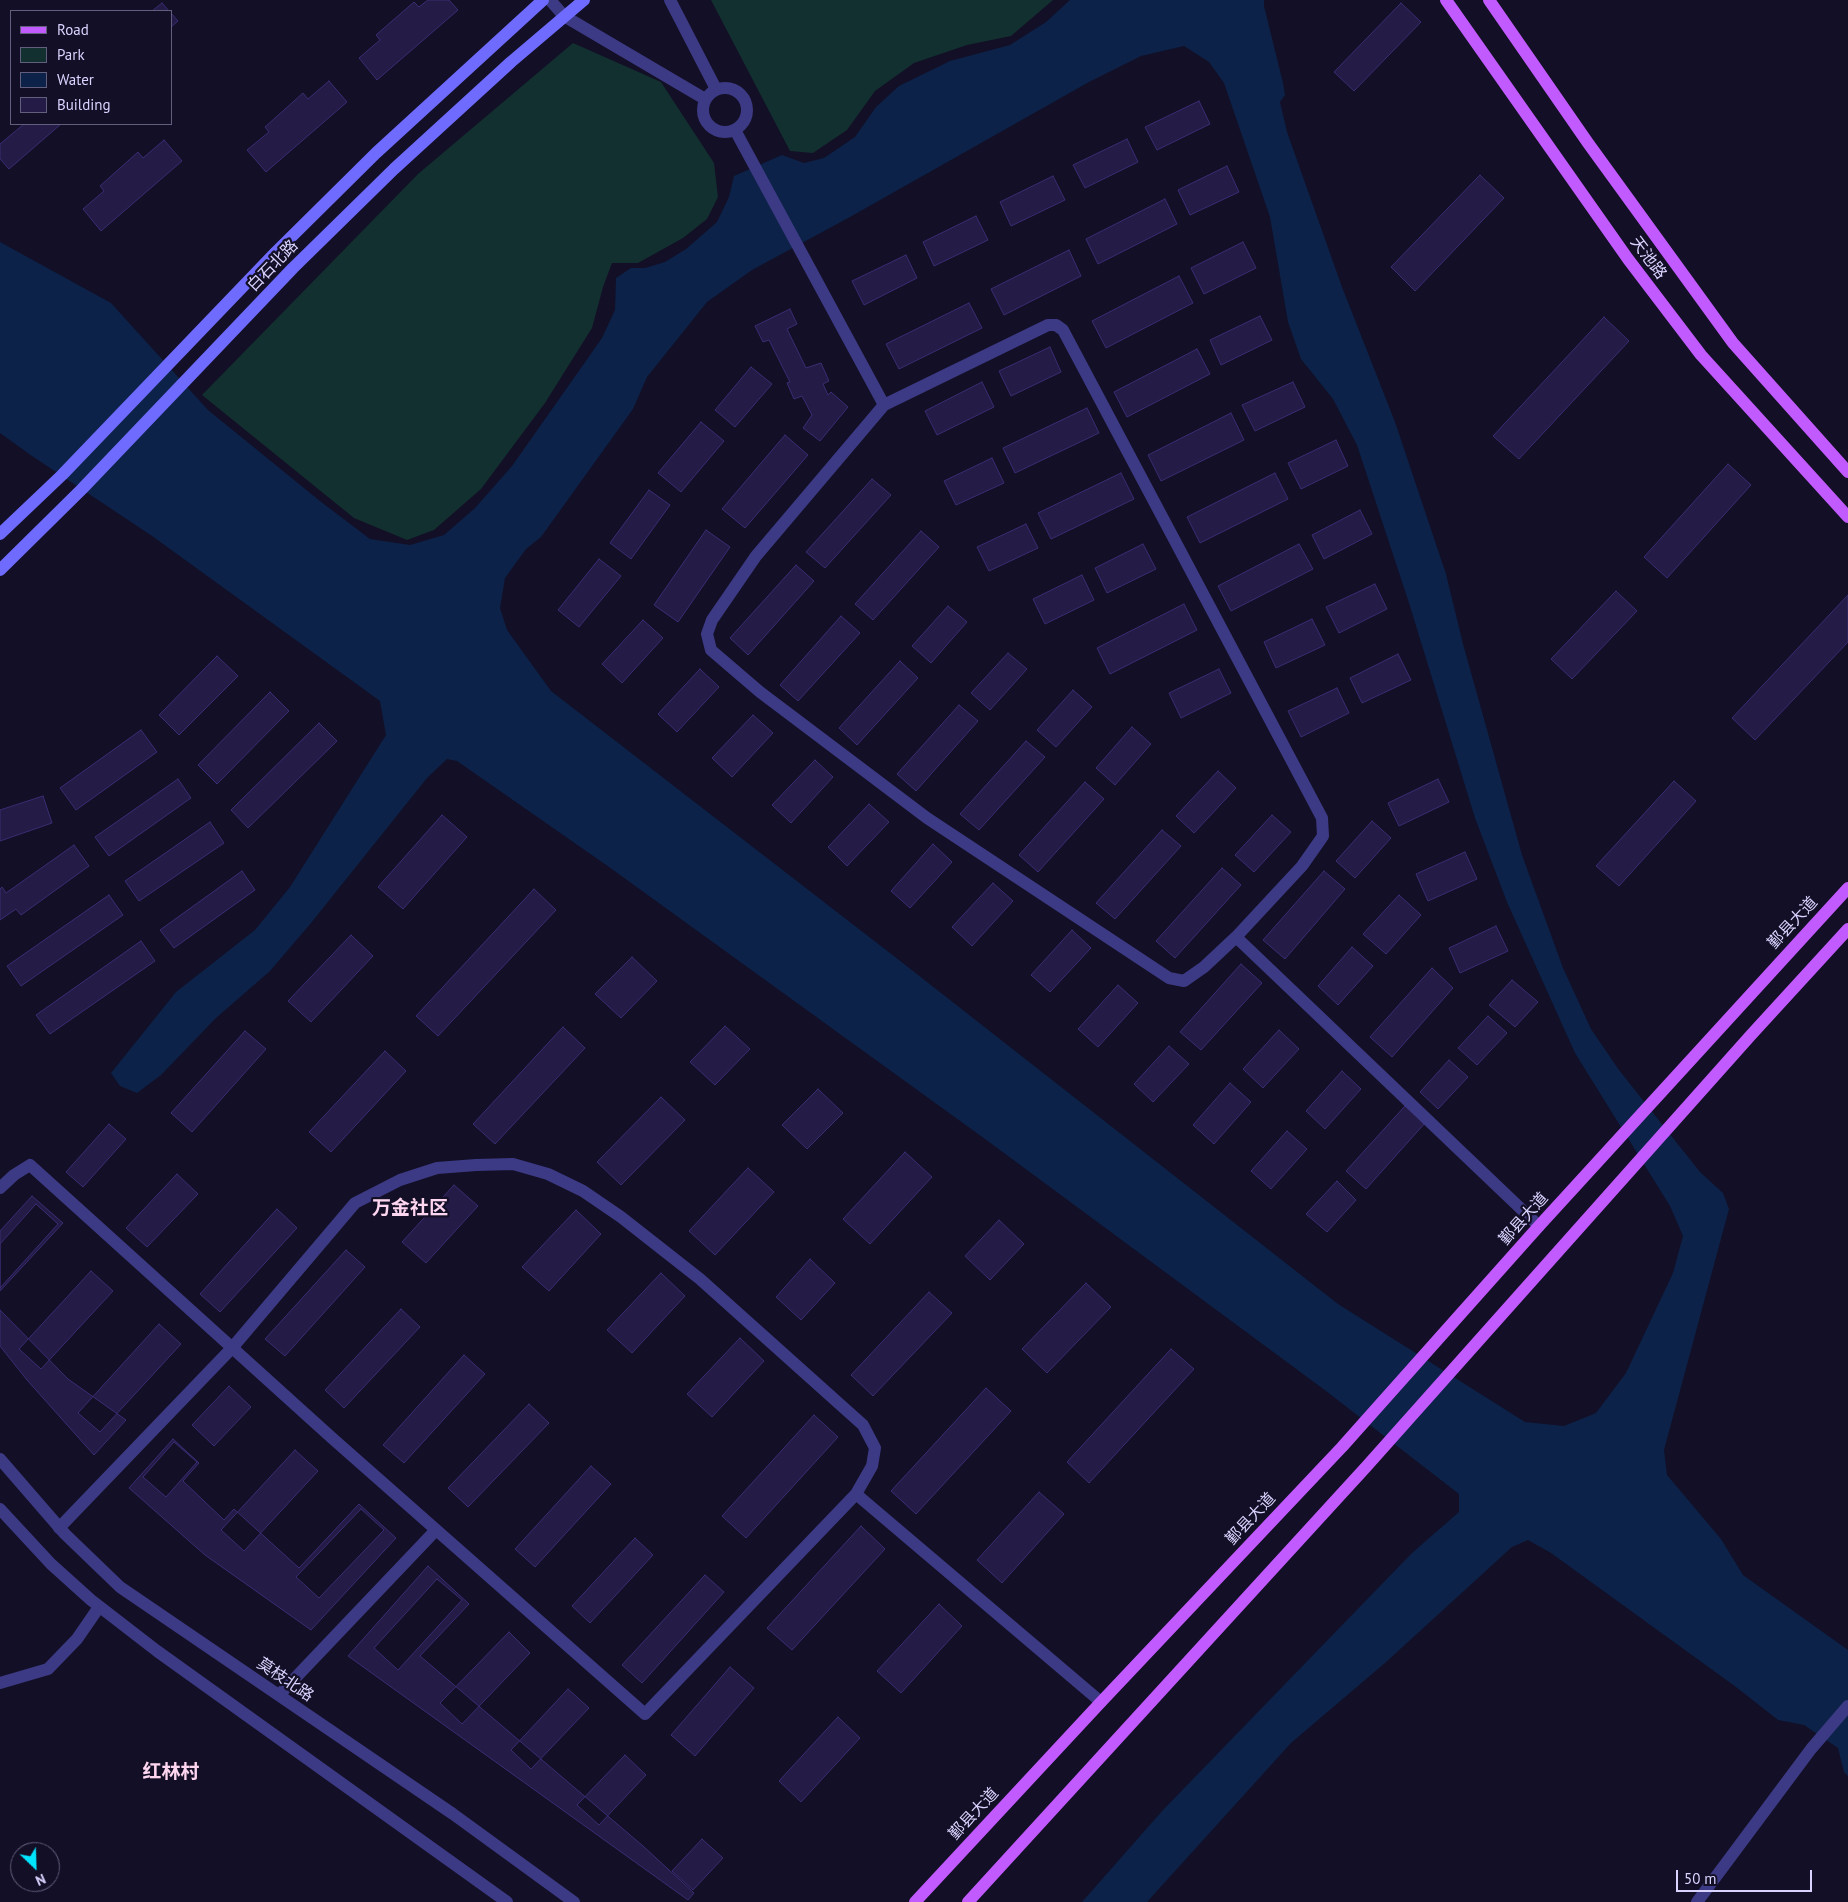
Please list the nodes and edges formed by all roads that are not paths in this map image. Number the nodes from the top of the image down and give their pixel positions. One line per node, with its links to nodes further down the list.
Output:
1 (543, 0): 14 (main road, 白石北路)
2 (550, 0): 7 (street)
3 (584, 0): 7 (main road, 白石北路)
4 (670, 0): 8 (street)
5 (1446, 0): 13 (main road, 天池路)
6 (1489, 0): 12 (main road, 天池路)
7 (564, 16): 9 (street); 15 (main road, 白石北路)
8 (716, 90): 9 (street); 10 (street)
9 (706, 99): 10 (street)
10 (734, 130): 11 (street)
11 (884, 405): 18 (street); 18 (street)
12 (1848, 472)
13 (1848, 517)
14 (0, 534)
15 (0, 570)
16 (1848, 888): 20 (main road, 鄞县大道)
17 (1848, 929): 35 (main road)
18 (1236, 937): 20 (street)
19 (0, 1188): 21 (street)
20 (1540, 1226): 30 (main road, 鄞县大道)
21 (232, 1348): 23 (street); 25 (street); 26 (street)
22 (0, 1459): 25 (street, 莫枝北路)
23 (856, 1494): 26 (street); 30 (street)
24 (0, 1509): 27 (street)
25 (59, 1528): 29 (street, 莫枝北路)
26 (436, 1530): 29 (street)
27 (99, 1607): 28 (street); 32 (street)
28 (0, 1683)
29 (279, 1695): 33 (street, 莫枝北路)
30 (1101, 1702): 34 (main road, 鄞县大道)
31 (1848, 1706): 36 (street)
32 (507, 1902)
33 (574, 1902)
34 (915, 1902)
35 (968, 1902)
36 (1697, 1902)

